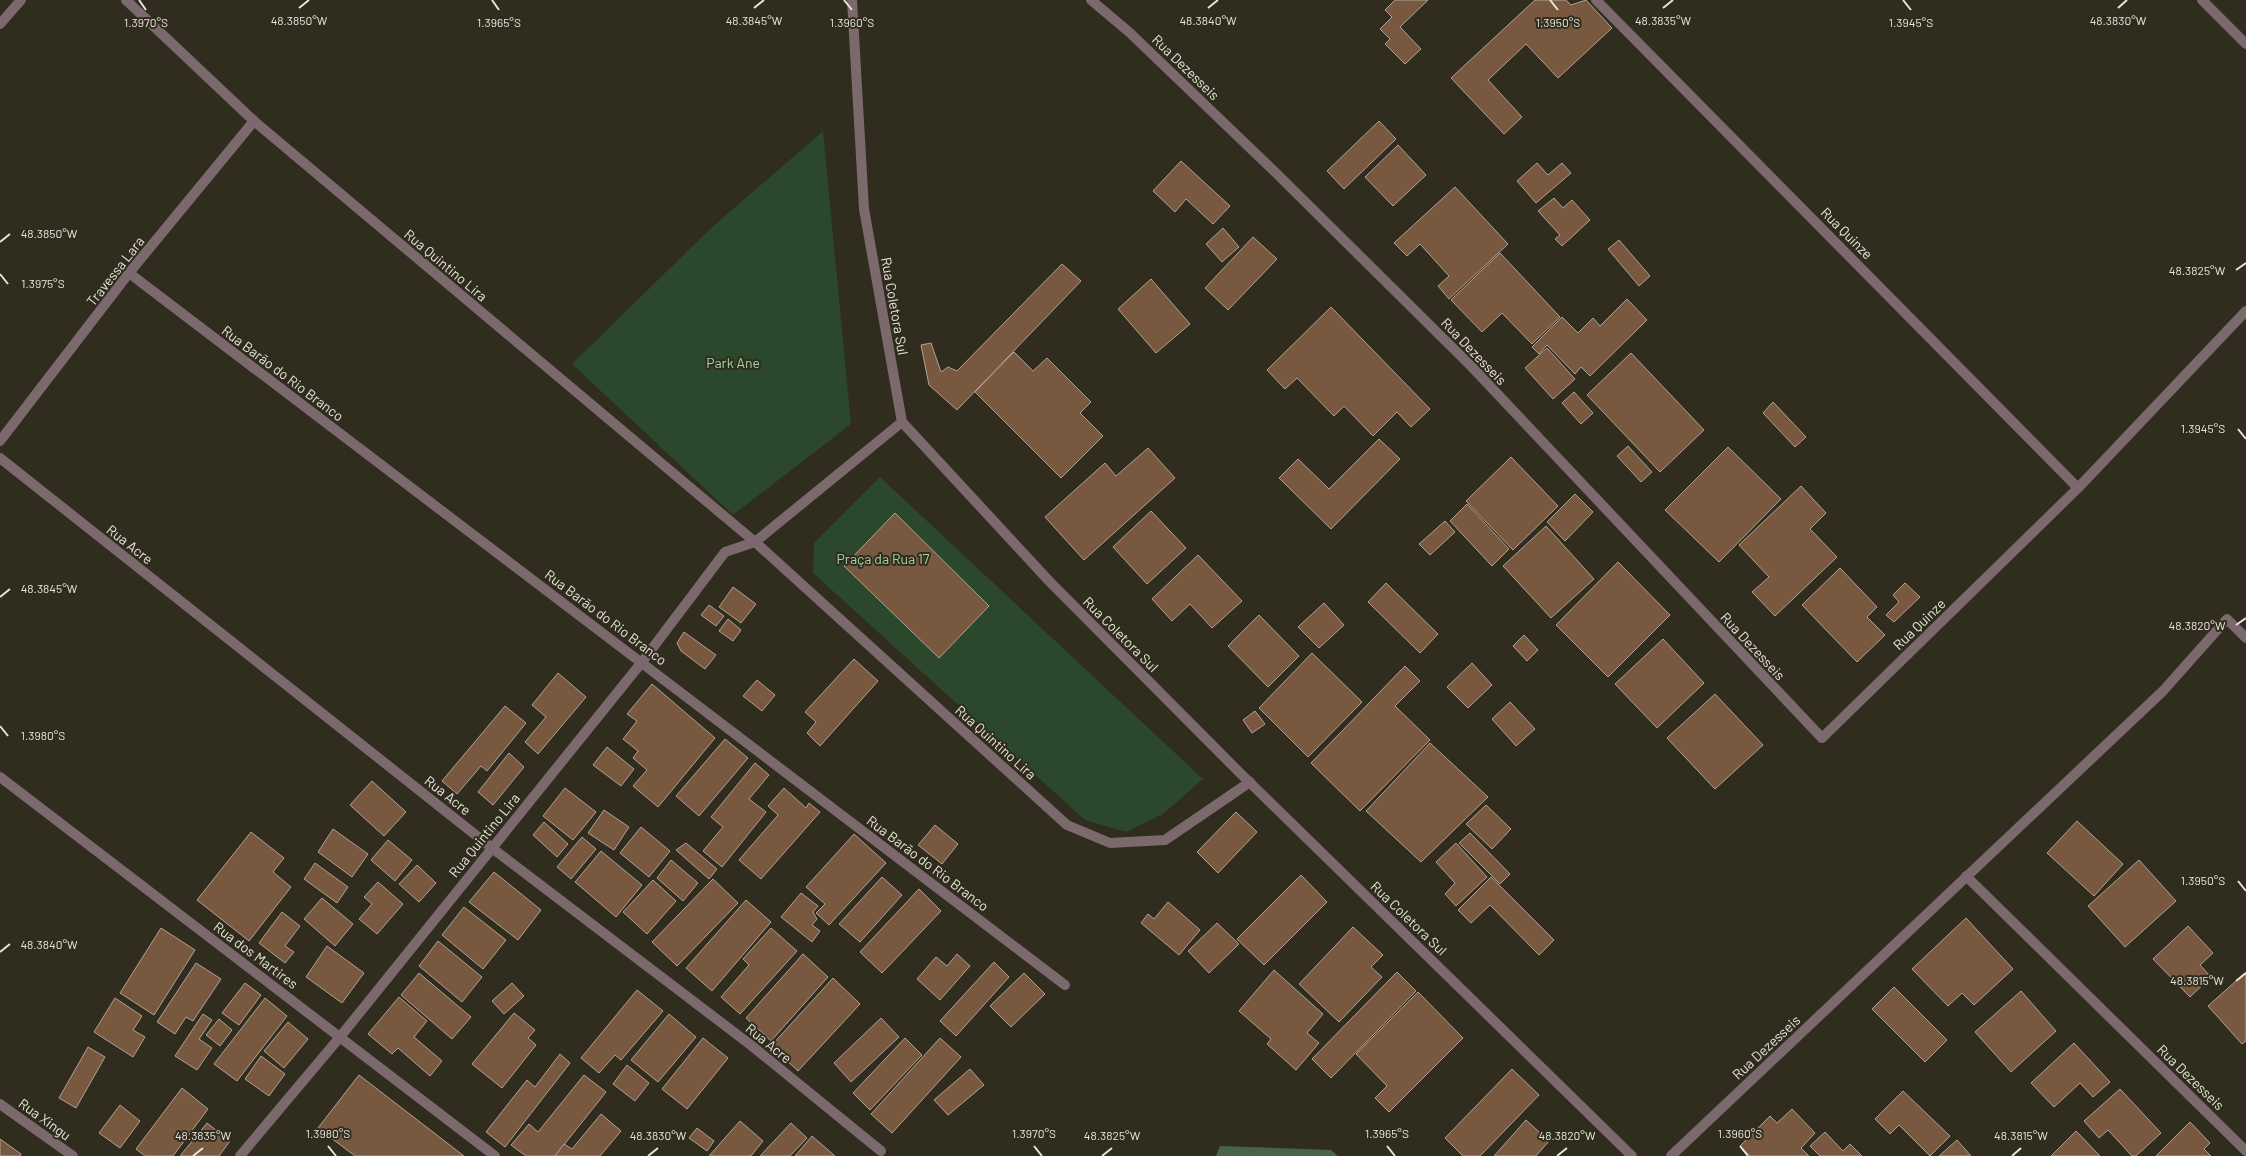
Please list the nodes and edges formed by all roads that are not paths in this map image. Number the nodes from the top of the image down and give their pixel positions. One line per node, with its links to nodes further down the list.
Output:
1 (21, 0): 7 (street)
2 (126, 0): 9 (street, Rua Quintino Lira)
3 (852, 0): 12 (street, Rua Coletora Sul)
4 (1091, 0): 19 (street, Rua Dezesseis)
5 (1596, 0): 15 (street, Rua Quinze)
6 (2202, 0): 8 (street)
7 (0, 24)
8 (2246, 44)
9 (254, 121): 10 (street, Travessa Lara); 16 (street, Rua Quintino Lira)
10 (129, 273): 13 (street, Travessa Lara); 18 (street, Rua Barão do Rio Branco)
11 (2246, 312): 15 (street, Rua Quinze)
12 (902, 422): 16 (street, Rua Quintino Lira); 21 (street, Rua Coletora Sul)
13 (0, 441)
14 (0, 458): 22 (street, Rua Acre)
15 (2078, 488): 19 (street, Rua Quinze)
16 (755, 542): 18 (street, Rua Quintino Lira); 21 (street, Rua Quintino Lira)
17 (2246, 638): 23 (street, Rua Dezesseis)
18 (642, 662): 22 (street, Rua Quintino Lira); 24 (street, Rua Barão do Rio Branco)
19 (1822, 738)
20 (0, 777): 25 (street, Rua dos Martires)
21 (1250, 782): 32 (street, Rua Coletora Sul)
22 (492, 848): 25 (street, Rua Quintino Lira); 28 (street, Rua Acre)
23 (1966, 876): 27 (street, Rua Dezesseis); 33 (street, Rua Dezesseis)
24 (1065, 985)
25 (340, 1037): 30 (street, Rua Quintino Lira); 31 (street, Rua dos Martires)
26 (0, 1104): 29 (street, Rua Xingu)
27 (2246, 1151)
28 (881, 1152)
29 (73, 1156)
30 (240, 1156)
31 (495, 1156)
32 (1632, 1156)
33 (1671, 1156)

